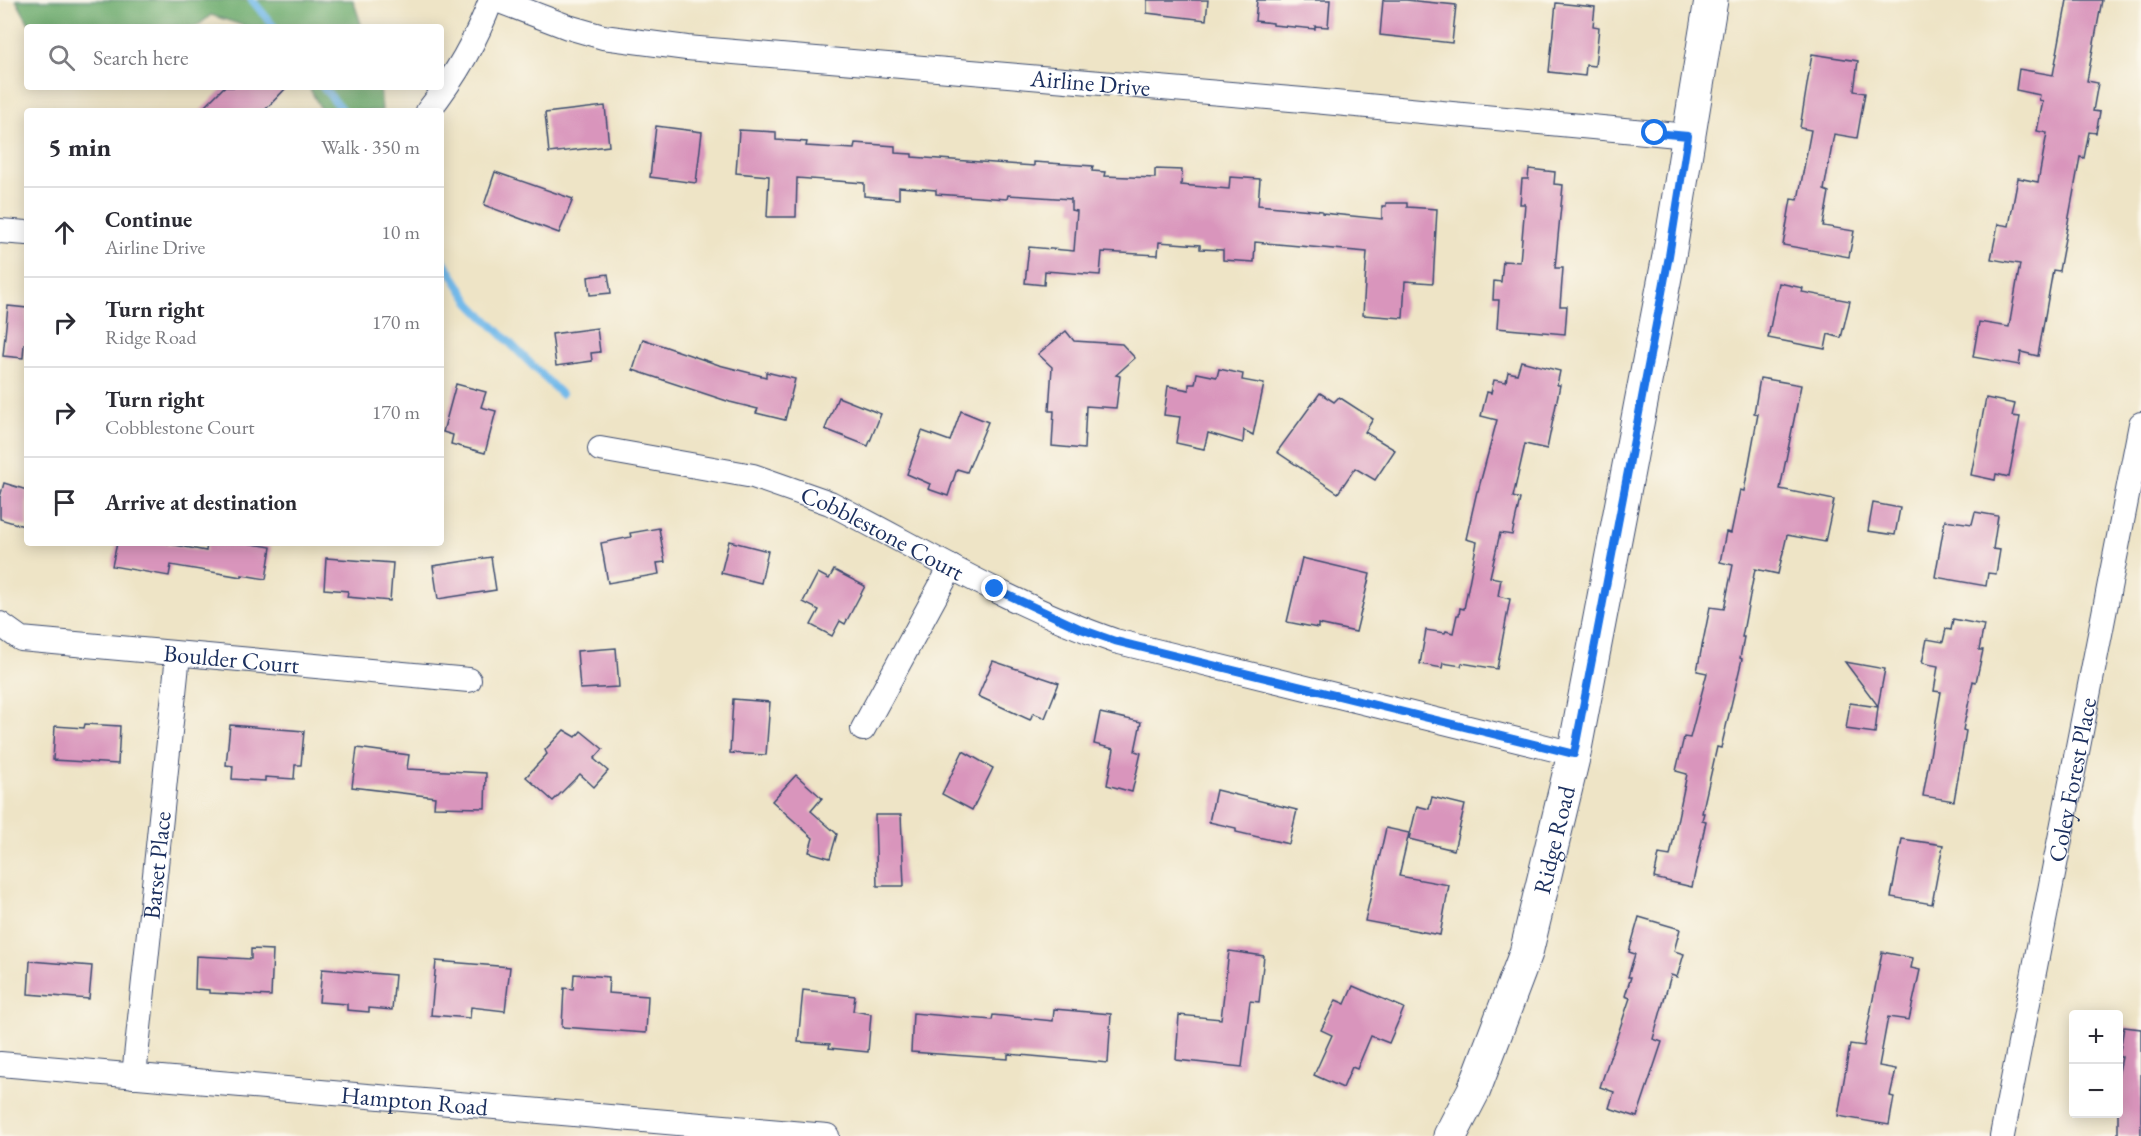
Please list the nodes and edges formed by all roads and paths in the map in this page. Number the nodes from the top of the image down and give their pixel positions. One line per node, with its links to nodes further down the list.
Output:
1 (490, 0): 4 (street)
2 (497, 0): 7 (street, Airline Drive)
3 (1711, 0): 7 (street, Ridge Road)
4 (444, 88)
5 (443, 90): 6 (street)
6 (430, 108)
7 (1688, 136): 18 (street, Ridge Road)
8 (0, 231): 9 (street)
9 (24, 233)
10 (2141, 424): 12 (street, Coley Forest Place)
11 (600, 449): 13 (street, Cobblestone Court)
12 (2134, 498): 23 (street, Coley Forest Place)
13 (951, 567): 17 (street); 18 (street, Cobblestone Court)
14 (0, 624): 15 (street, Boulder Court)
15 (178, 655): 16 (street, Boulder Court); 20 (street, Barset Place)
16 (469, 680)
17 (863, 729)
18 (1574, 754): 22 (street, Ridge Road)
19 (0, 1064): 20 (street, Hampton Road)
20 (134, 1076): 21 (street, Hampton Road)
21 (827, 1136)
22 (1450, 1136)
23 (2002, 1136)

